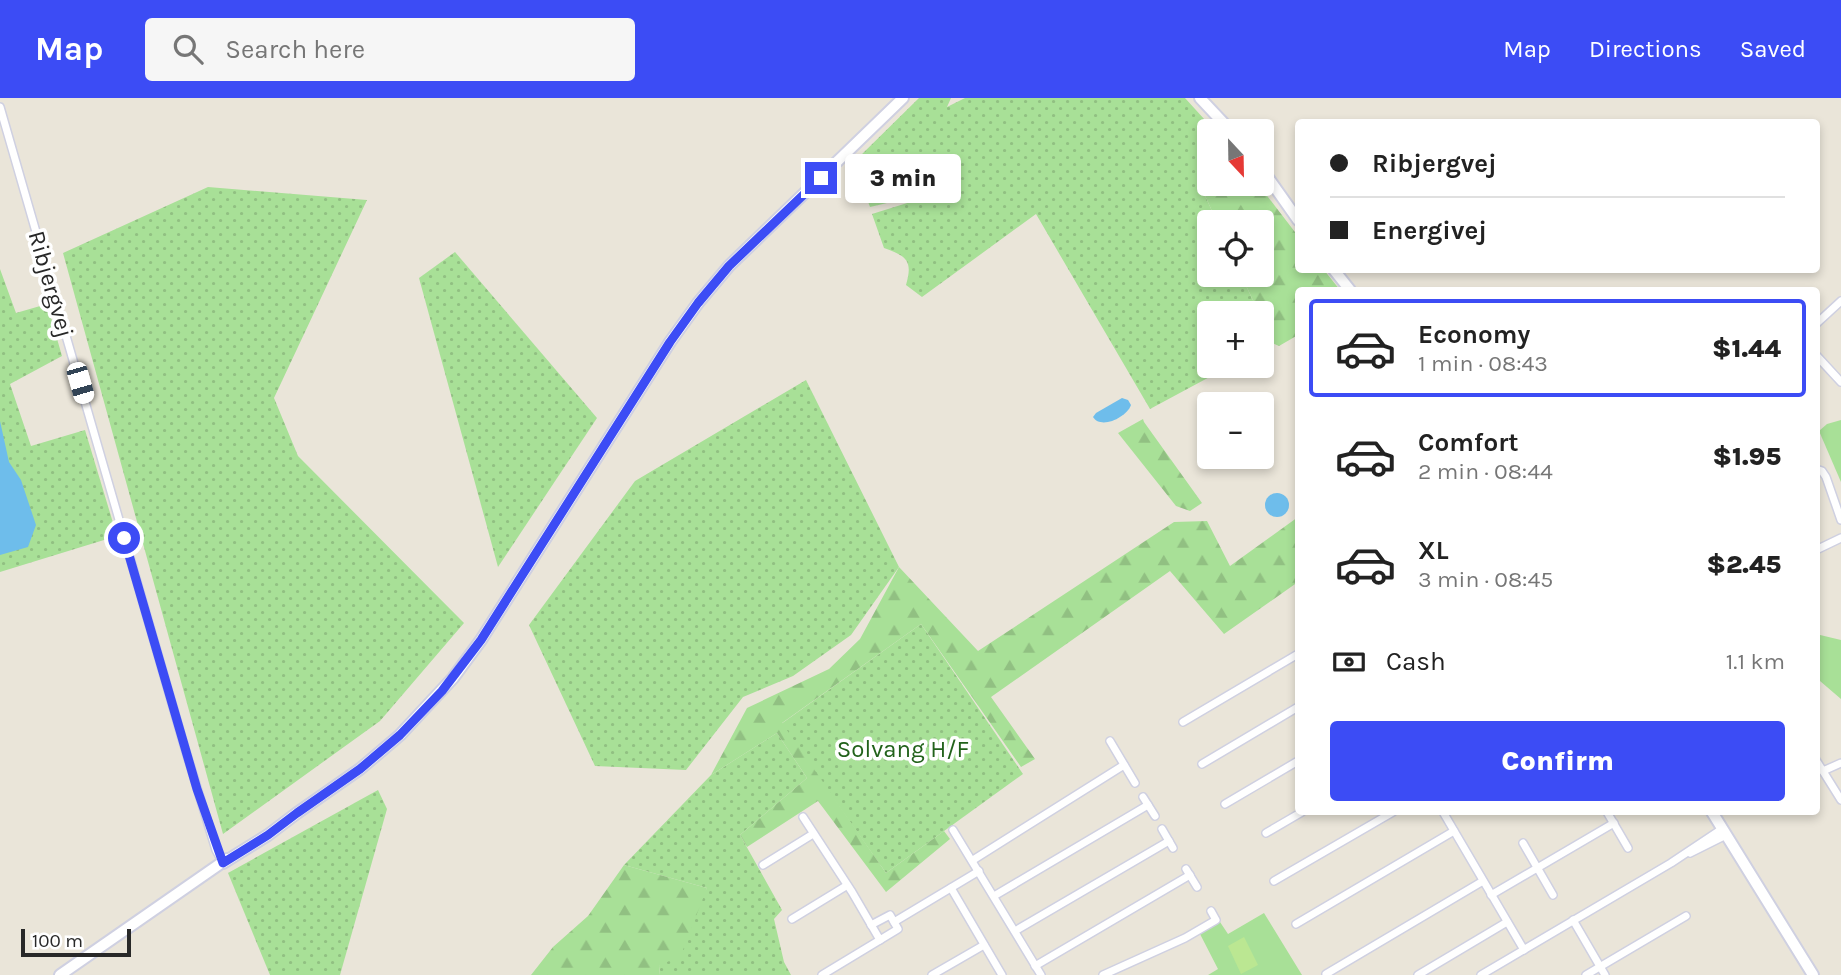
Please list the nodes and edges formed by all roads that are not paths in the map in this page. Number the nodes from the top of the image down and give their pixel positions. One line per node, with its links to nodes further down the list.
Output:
1 (903, 98): 49 (street)
2 (1200, 98): 5 (street)
3 (1211, 98): 6 (street)
4 (0, 107): 49 (street, Ribjergvej)
5 (1221, 119)
6 (1225, 119)
7 (1274, 186): 8 (street)
8 (1295, 216)
9 (1841, 301): 10 (street)
10 (1820, 320)
11 (1820, 359): 12 (street)
12 (1841, 382)
13 (1820, 470): 14 (street)
14 (1841, 520)
15 (1841, 538): 16 (street)
16 (1820, 548)
17 (1295, 656): 19 (street)
18 (1295, 709): 23 (street)
19 (1182, 722)
20 (1110, 741): 24 (street)
21 (1295, 763): 30 (street)
22 (1841, 763): 26 (street)
23 (1202, 764)
24 (1124, 765): 27 (street); 48 (street)
25 (1820, 766): 26 (street)
26 (1824, 771): 29 (street)
27 (1135, 783)
28 (1143, 797): 31 (street)
29 (1841, 800)
30 (1225, 804)
31 (1148, 805): 37 (street); 60 (street)
32 (1297, 815): 44 (street)
33 (1388, 815): 53 (street)
34 (1445, 815): 42 (street)
35 (1609, 815): 39 (street)
36 (1714, 815): 43 (street)
37 (1155, 816)
38 (803, 817): 45 (street)
39 (1614, 823): 47 (street); 51 (street)
40 (1162, 829): 69 (street)
41 (953, 830): 48 (street)
42 (1454, 831): 54 (street); 67 (street)
43 (1724, 832): 64 (street); 87 (street)
44 (1266, 833)
45 (813, 834): 50 (street); 55 (street)
46 (1522, 843): 51 (street)
47 (1628, 848)
48 (973, 860): 52 (street)
49 (223, 863): 77 (street)
50 (763, 865)
51 (1537, 868): 58 (street); 59 (street)
52 (979, 871): 56 (street); 60 (street)
53 (1274, 881)
54 (1483, 881): 58 (street); 75 (street)
55 (846, 886): 63 (street); 68 (street)
56 (951, 887): 65 (street); 71 (street)
57 (1196, 887): 73 (street)
58 (1491, 895): 66 (street)
59 (1553, 895)
60 (994, 896): 69 (street)
61 (1211, 911): 82 (street)
62 (1686, 916): 74 (street)
63 (792, 919)
64 (1573, 920): 72 (street); 74 (street)
65 (894, 922): 68 (street); 70 (street)
66 (1507, 922): 72 (street); 83 (street)
67 (1296, 924)
68 (871, 925): 70 (street)
69 (1015, 931): 73 (street)
70 (880, 940): 78 (street)
71 (984, 945): 79 (street); 80 (street)
72 (1524, 950): 84 (street)
73 (1035, 966): 81 (street)
74 (1600, 966): 85 (street); 86 (street)
75 (1336, 972): 76 (street)
76 (1326, 974)
77 (60, 975)
78 (822, 975)
79 (932, 975)
80 (1002, 975)
81 (1041, 975)
82 (1102, 975)
83 (1418, 975)
84 (1481, 975)
85 (1586, 975)
86 (1605, 975)
87 (1813, 975)

